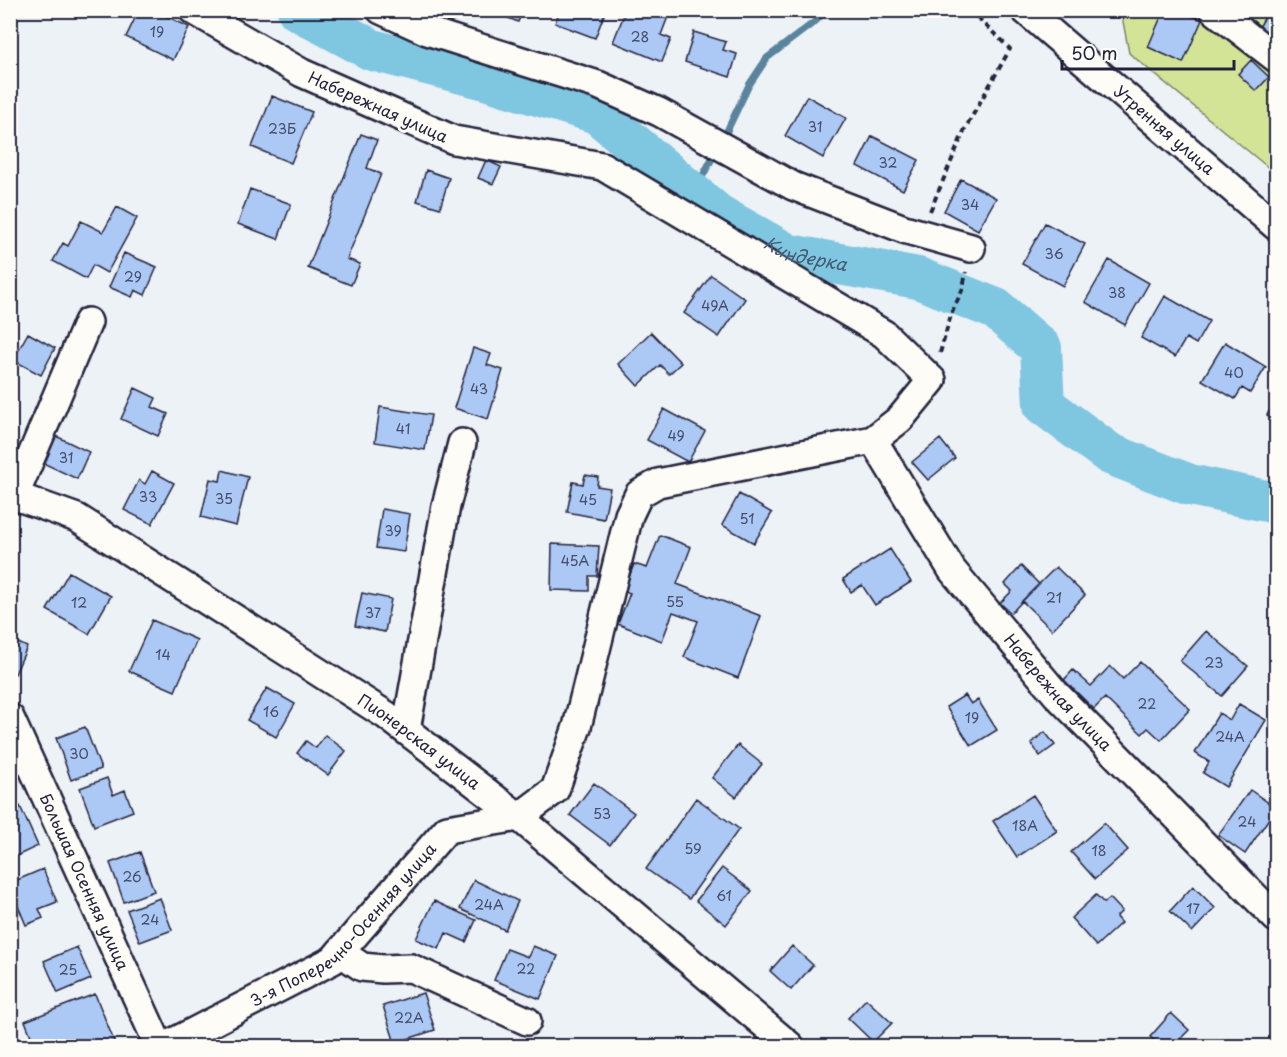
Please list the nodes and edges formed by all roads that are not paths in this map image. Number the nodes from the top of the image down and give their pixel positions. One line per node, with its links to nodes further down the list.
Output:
1 (193, 10): 9 (street, Набережная улица)
2 (381, 10): 7 (street)
3 (1026, 10): 6 (street, Утренняя улица)
4 (1214, 10): 5 (street)
5 (1276, 58)
6 (1276, 226)
7 (971, 248)
8 (88, 322): 11 (street)
9 (873, 440): 14 (street); 15 (street, Набережная улица)
10 (462, 443): 13 (street)
11 (13, 494): 13 (street, Пионерская улица)
12 (10, 718): 18 (street, Большая Осенняя улица)
13 (406, 730): 14 (street, Пионерская улица)
14 (519, 817): 16 (street, 3-я Поперечно-Осенняя улица); 20 (street, Пионерская улица)
15 (1276, 918)
16 (340, 952): 17 (street); 19 (street, 3-я Поперечно-Осенняя улица)
17 (528, 1021)
18 (159, 1047)
19 (166, 1047)
20 (790, 1047)

